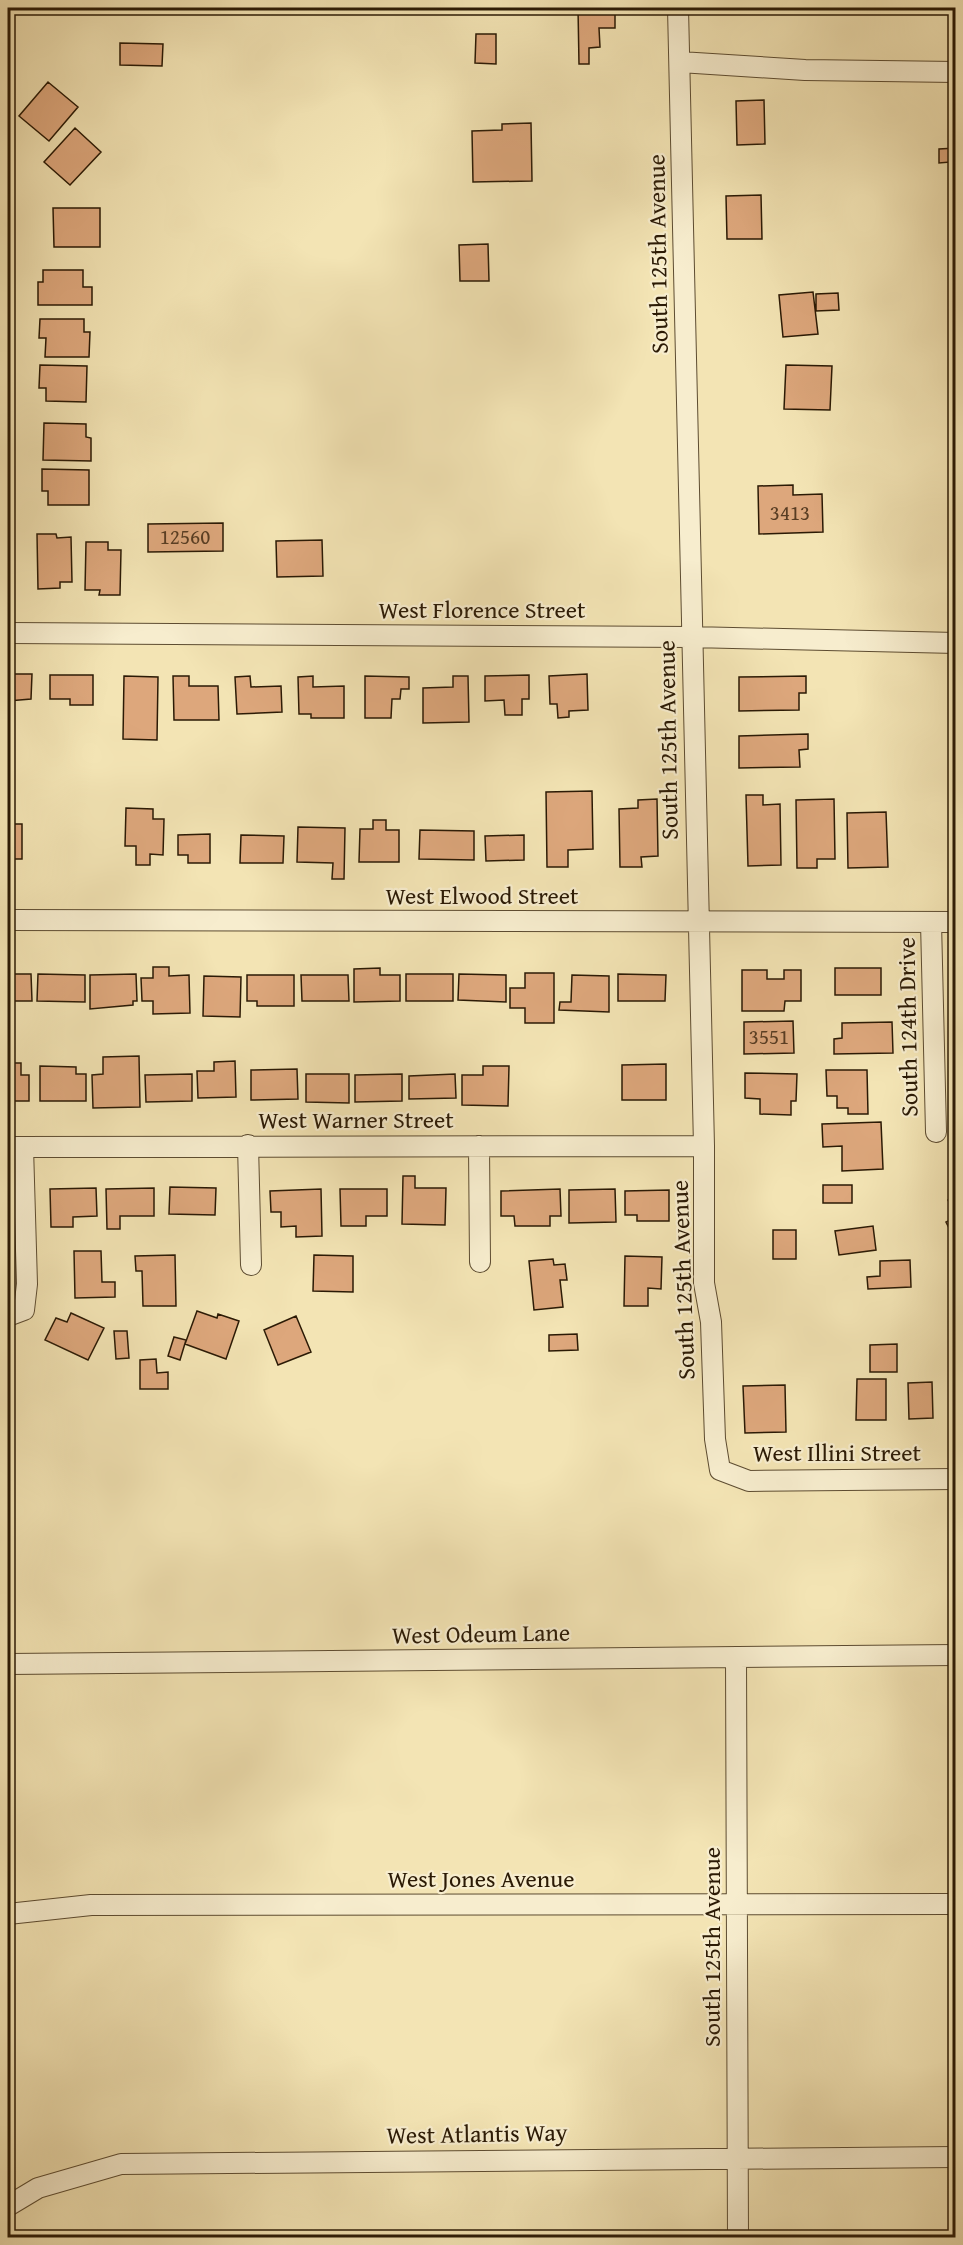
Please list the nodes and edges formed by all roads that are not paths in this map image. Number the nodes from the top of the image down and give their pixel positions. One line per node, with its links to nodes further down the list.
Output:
1 (678, 8): 2 (street, South 125th Avenue)
2 (680, 62): 3 (street); 5 (street, South 125th Avenue)
3 (956, 72)
4 (8, 633): 5 (street, West Florence Street)
5 (691, 637): 6 (street, West Florence Street); 9 (street, South 125th Avenue)
6 (956, 643)
7 (8, 920): 9 (street, West Elwood Street)
8 (956, 921): 10 (street, West Elwood Street)
9 (698, 922): 10 (street, West Elwood Street); 14 (street, South 125th Avenue)
10 (931, 922): 11 (street, South 124th Drive)
11 (936, 1132)
12 (248, 1145): 13 (street, West Warner Street); 15 (street, West Warner Street); 17 (street)
13 (479, 1146): 14 (street, West Warner Street); 16 (street)
14 (704, 1146): 19 (street, South 125th Avenue)
15 (15, 1147): 18 (street)
16 (480, 1262)
17 (251, 1265)
18 (16, 1313)
19 (720, 1470): 20 (street, West Illini Street)
20 (956, 1479)
21 (956, 1655): 22 (street, West Odeum Lane)
22 (736, 1657): 23 (street, West Odeum Lane); 25 (street, South 125th Avenue)
23 (8, 1664)
24 (956, 1904): 25 (street, West Jones Avenue)
25 (737, 1905): 26 (street, West Jones Avenue); 27 (street, South 125th Avenue)
26 (8, 1914)
27 (738, 2157): 28 (street, West Atlantis Way); 29 (street, West Atlantis Way); 30 (street, South 125th Avenue)
28 (956, 2157)
29 (8, 2206)
30 (738, 2238)

